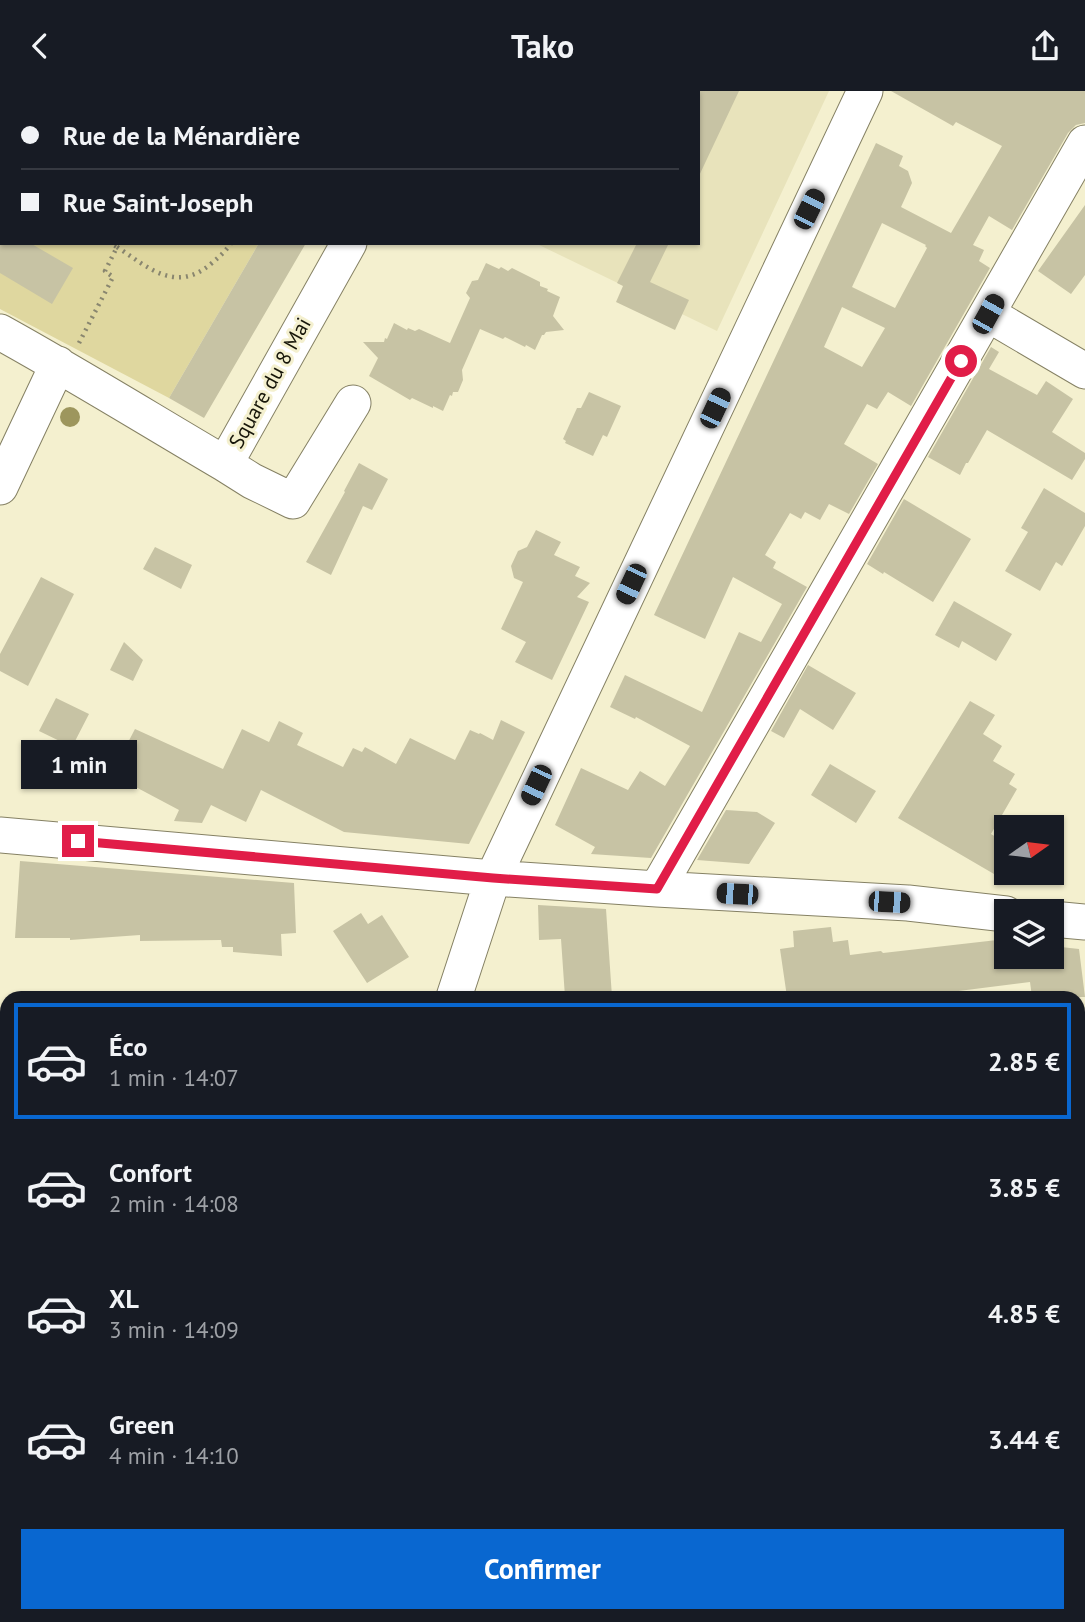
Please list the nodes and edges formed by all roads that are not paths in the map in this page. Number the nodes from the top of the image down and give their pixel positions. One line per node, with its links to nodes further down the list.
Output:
1 (864, 91): 12 (street)
2 (1085, 143): 4 (street)
3 (348, 245): 9 (street, Square du 8 Mai)
4 (988, 314): 7 (street); 13 (street)
5 (0, 332): 6 (street, Square du 8 Mai)
6 (62, 367): 9 (street, Square du 8 Mai); 10 (street)
7 (1085, 370)
8 (353, 403): 9 (street)
9 (225, 464)
10 (0, 487)
11 (0, 835): 12 (street)
12 (493, 878): 13 (street); 17 (street)
13 (657, 889): 14 (street)
14 (994, 913)
15 (1064, 920): 16 (street)
16 (1085, 922)
17 (456, 991)

